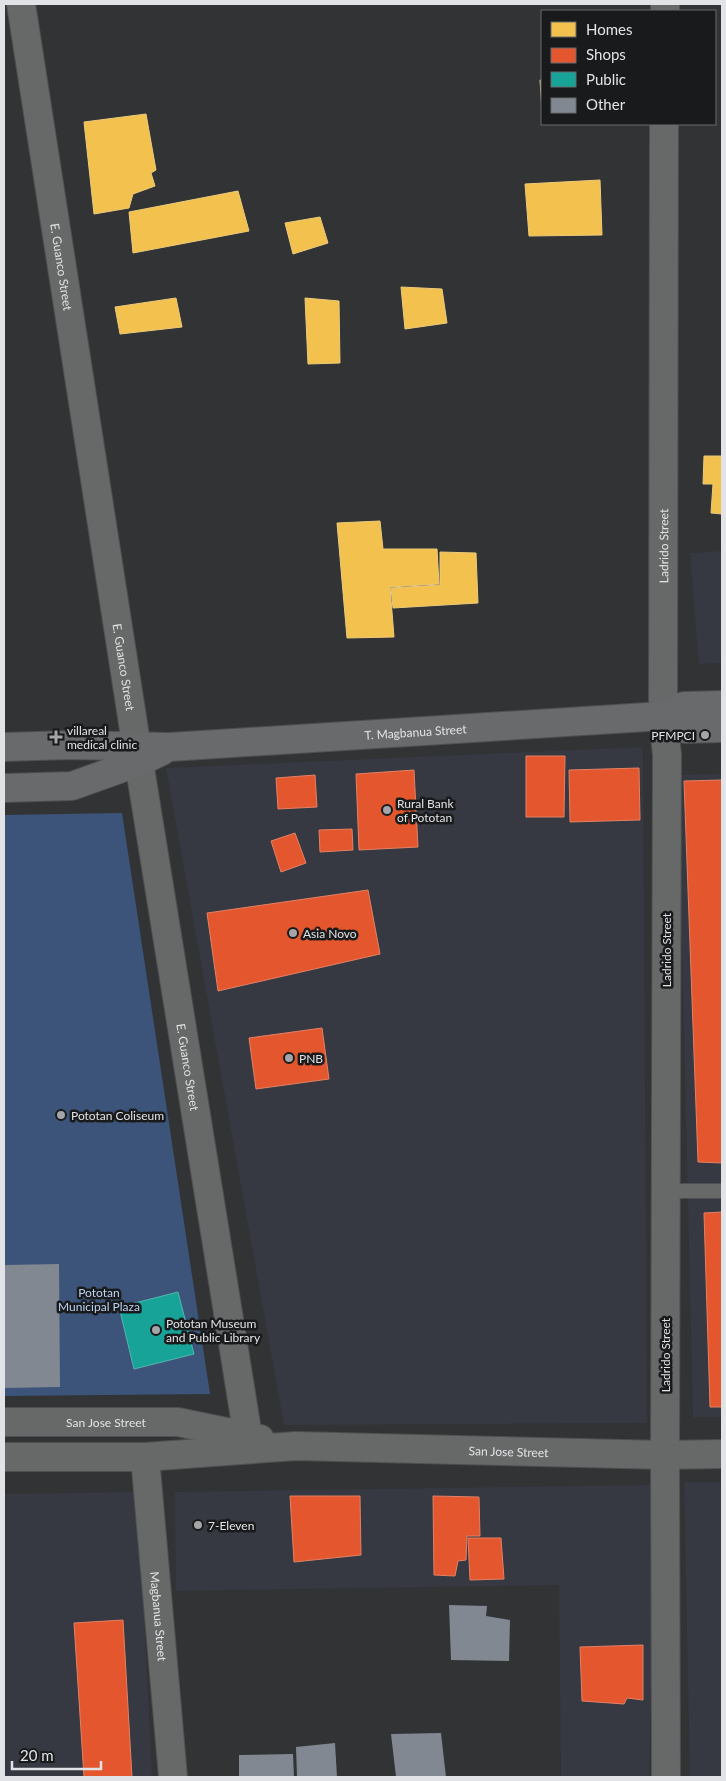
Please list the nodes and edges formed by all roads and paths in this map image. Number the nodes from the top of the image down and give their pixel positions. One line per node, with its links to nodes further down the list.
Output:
1 (21, 4): 7 (street, E. Guanco Street)
2 (664, 125): 4 (street, Ladrido Street)
3 (722, 705): 4 (main road, T. Magbanua Street)
4 (663, 716): 5 (main road); 7 (main road, T. Magbanua Street); 9 (street, Ladrido Street)
5 (722, 728)
6 (4, 747): 7 (main road, T. Magbanua Street)
7 (138, 754): 8 (main road, T. Magbanua Street); 12 (street, E. Guanco Street)
8 (4, 788)
9 (665, 1191): 10 (lane); 14 (street, Ladrido Street)
10 (722, 1191)
11 (4, 1422): 12 (street, San Jose Street)
12 (249, 1443): 14 (street, San Jose Street); 15 (street, San Jose Street)
13 (722, 1454): 14 (street, San Jose Street)
14 (665, 1455): 18 (street, Ladrido Street)
15 (145, 1456): 16 (street, San Jose Street); 17 (street, Magbanua Street)
16 (4, 1457)
17 (173, 1777)
18 (666, 1777)

